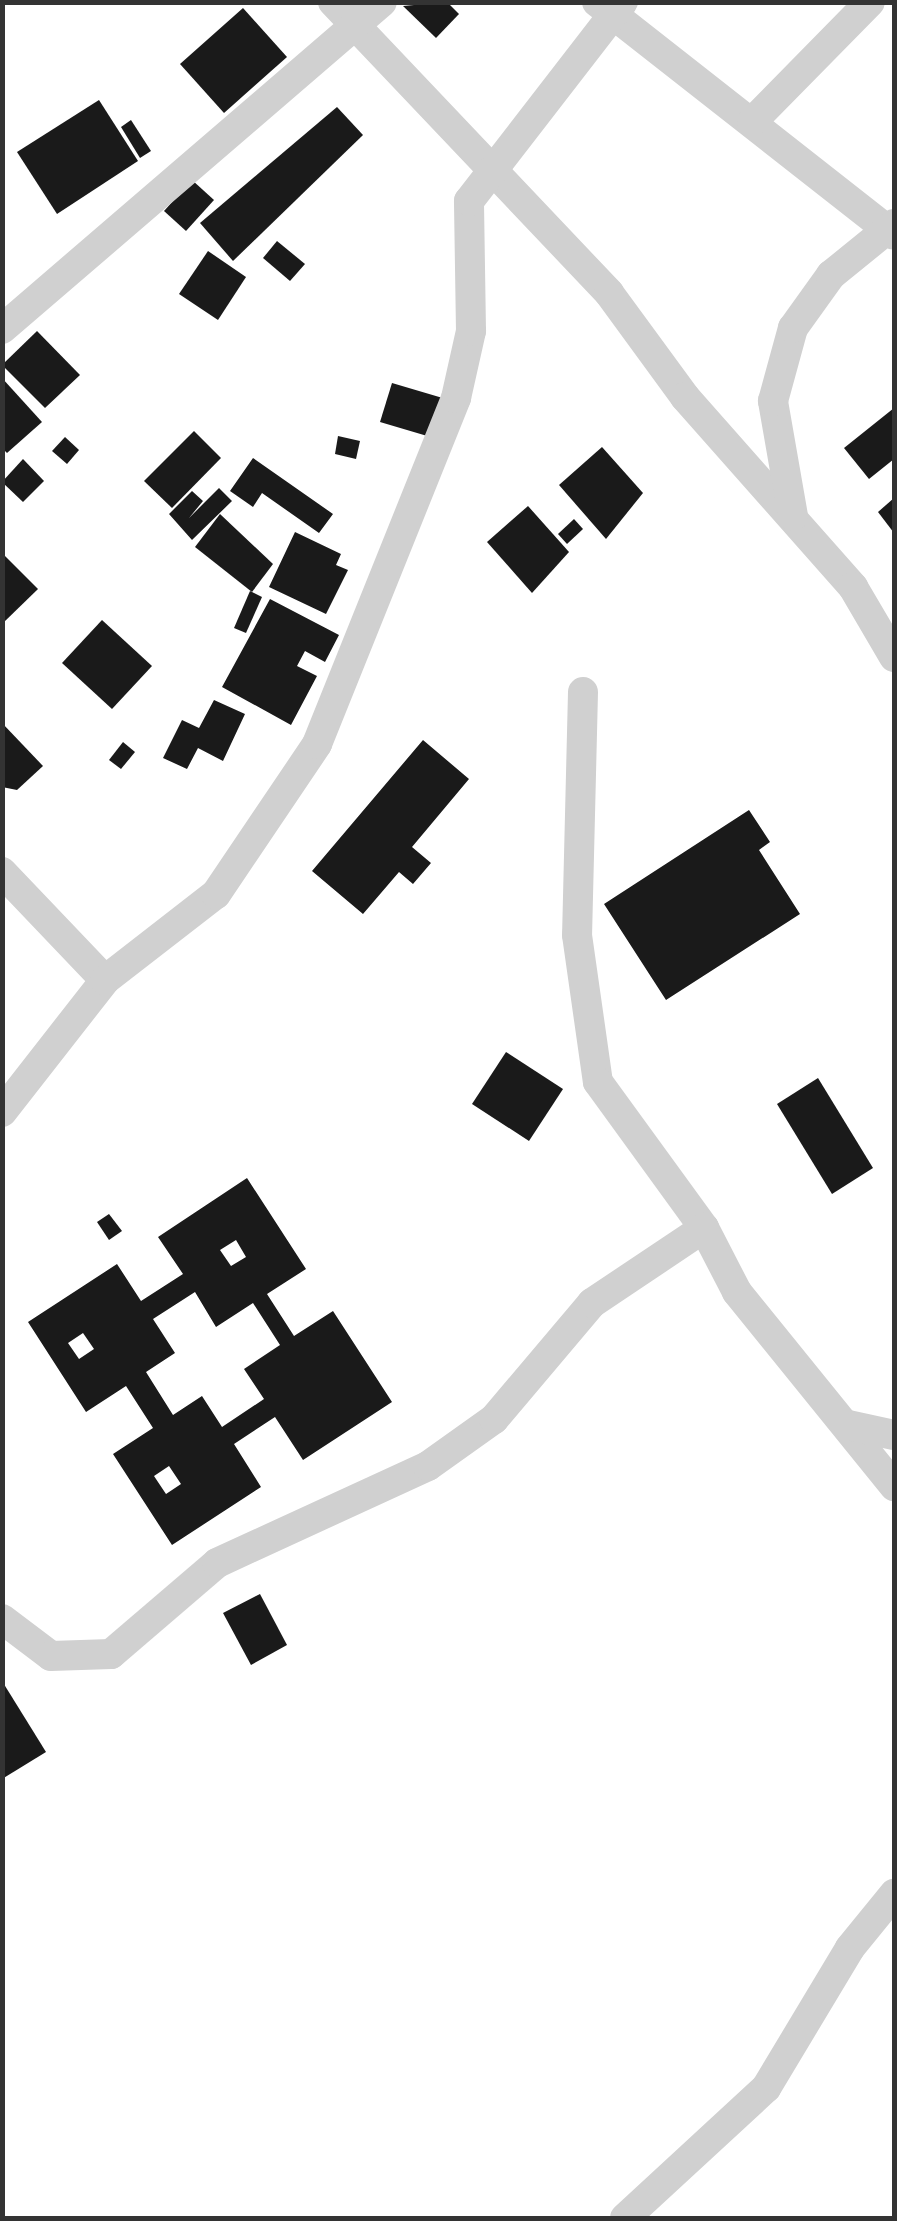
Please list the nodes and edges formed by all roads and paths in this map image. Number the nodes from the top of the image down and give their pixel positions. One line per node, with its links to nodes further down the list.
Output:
1 (332, 2): 5 (street)
2 (382, 2): 5 (street)
3 (870, 2): 6 (street)
4 (612, 7): 6 (street); 7 (street)
5 (355, 25): 7 (street); 9 (street)
6 (752, 122): 8 (street)
7 (490, 168): 10 (street); 14 (street)
8 (892, 227): 10 (street)
9 (2, 330)
10 (793, 518): 11 (street)
11 (894, 657)
12 (583, 692): 16 (street)
13 (2, 872): 14 (street)
14 (105, 980): 15 (street)
15 (2, 1112)
16 (704, 1228): 17 (street); 20 (street)
17 (848, 1425): 18 (street); 19 (street)
18 (894, 1436)
19 (894, 1486)
20 (2, 1619)
21 (894, 1894): 22 (street)
22 (625, 2218)

